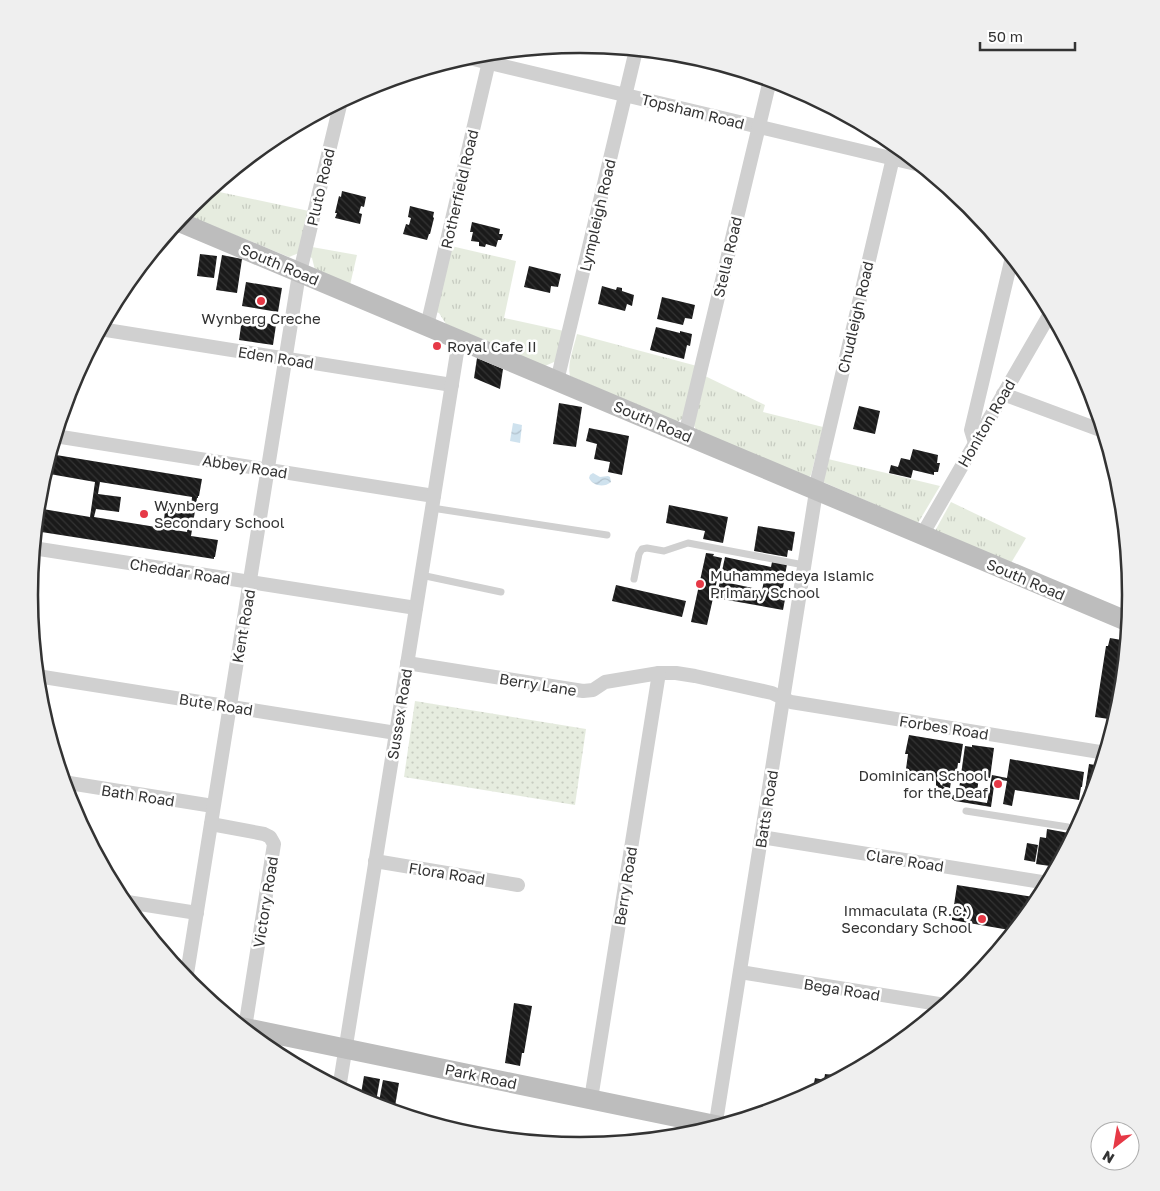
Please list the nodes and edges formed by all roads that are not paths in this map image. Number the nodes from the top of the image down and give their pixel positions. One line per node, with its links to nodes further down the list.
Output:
1 (634, 56): 5 (street, Lympleigh Road)
2 (496, 60): 5 (street, Topsham Road)
3 (488, 61): 14 (street, Rotherfield Road)
4 (768, 87): 7 (street, Stella Road)
5 (625, 94): 7 (street, Topsham Road); 18 (street, Lympleigh Road)
6 (339, 110): 12 (street, Pluto Road)
7 (759, 127): 8 (street, Topsham Road); 22 (street, Stella Road)
8 (891, 152)
9 (894, 153): 26 (street, Chudleigh Road)
10 (185, 224): 12 (street, South Road)
11 (1010, 265): 24 (street)
12 (300, 273): 14 (street, South Road); 17 (street, Kent Road)
13 (1046, 318): 20 (street, Honiton Road)
14 (427, 326): 16 (street, South Road)
15 (107, 330): 17 (street, Eden Road)
16 (459, 340): 18 (street, South Road); 19 (street, Sussex Road)
17 (285, 358): 19 (street, Eden Road); 25 (street, Kent Road)
18 (558, 381): 22 (street, South Road)
19 (452, 385): 27 (street, Sussex Road)
20 (1004, 394): 21 (street); 24 (street, Honiton Road)
21 (1096, 428)
22 (685, 435): 26 (street, South Road)
23 (61, 437): 25 (street, Abbey Road)
24 (975, 443): 28 (street, Honiton Road)
25 (268, 470): 27 (street, Abbey Road); 34 (street, Kent Road)
26 (816, 490): 28 (street, South Road); 31 (street, Batts Road)
27 (433, 502): 29 (lane); 32 (street, Sussex Road)
28 (922, 534): 37 (street, South Road)
29 (607, 535)
30 (40, 549): 34 (street, Cheddar Road)
31 (804, 565): 33 (lane); 41 (street, Batts Road)
32 (421, 576): 35 (lane); 36 (street, Sussex Road)
33 (634, 579)
34 (250, 582): 36 (street, Cheddar Road); 42 (street, Kent Road)
35 (501, 592)
36 (416, 608): 38 (street, Sussex Road)
37 (1121, 619)
38 (407, 663): 39 (street, Berry Lane); 43 (street, Sussex Road)
39 (659, 673): 41 (street, Berry Lane); 63 (street, Berry Road)
40 (44, 677): 42 (street, Bute Road)
41 (783, 698): 44 (street, Forbes Road); 50 (street, Batts Road)
42 (229, 706): 43 (street, Bute Road); 46 (street, Kent Road)
43 (396, 733): 51 (street, Sussex Road)
44 (1099, 752)
45 (71, 783): 46 (street, Bath Road)
46 (213, 806): 48 (street, Kent Road)
47 (966, 811): 49 (lane)
48 (210, 824): 55 (street, Kent Road); 59 (street, Victory Road)
49 (1070, 828)
50 (761, 836): 52 (street, Clare Road); 57 (street, Batts Road)
51 (375, 861): 53 (street, Flora Road); 61 (street, Sussex Road)
52 (1041, 882)
53 (518, 885)
54 (133, 903): 55 (street)
55 (197, 913): 56 (street, Kent Road)
56 (188, 970)
57 (740, 972): 58 (street, Bega Road); 64 (street, Batts Road)
58 (937, 1004)
59 (244, 1021)
60 (257, 1031): 61 (street, Park Road)
61 (346, 1049): 62 (street, Sussex Road); 63 (street, Park Road)
62 (340, 1082)
63 (592, 1099): 65 (street, Park Road)
64 (718, 1120)
65 (703, 1124)

